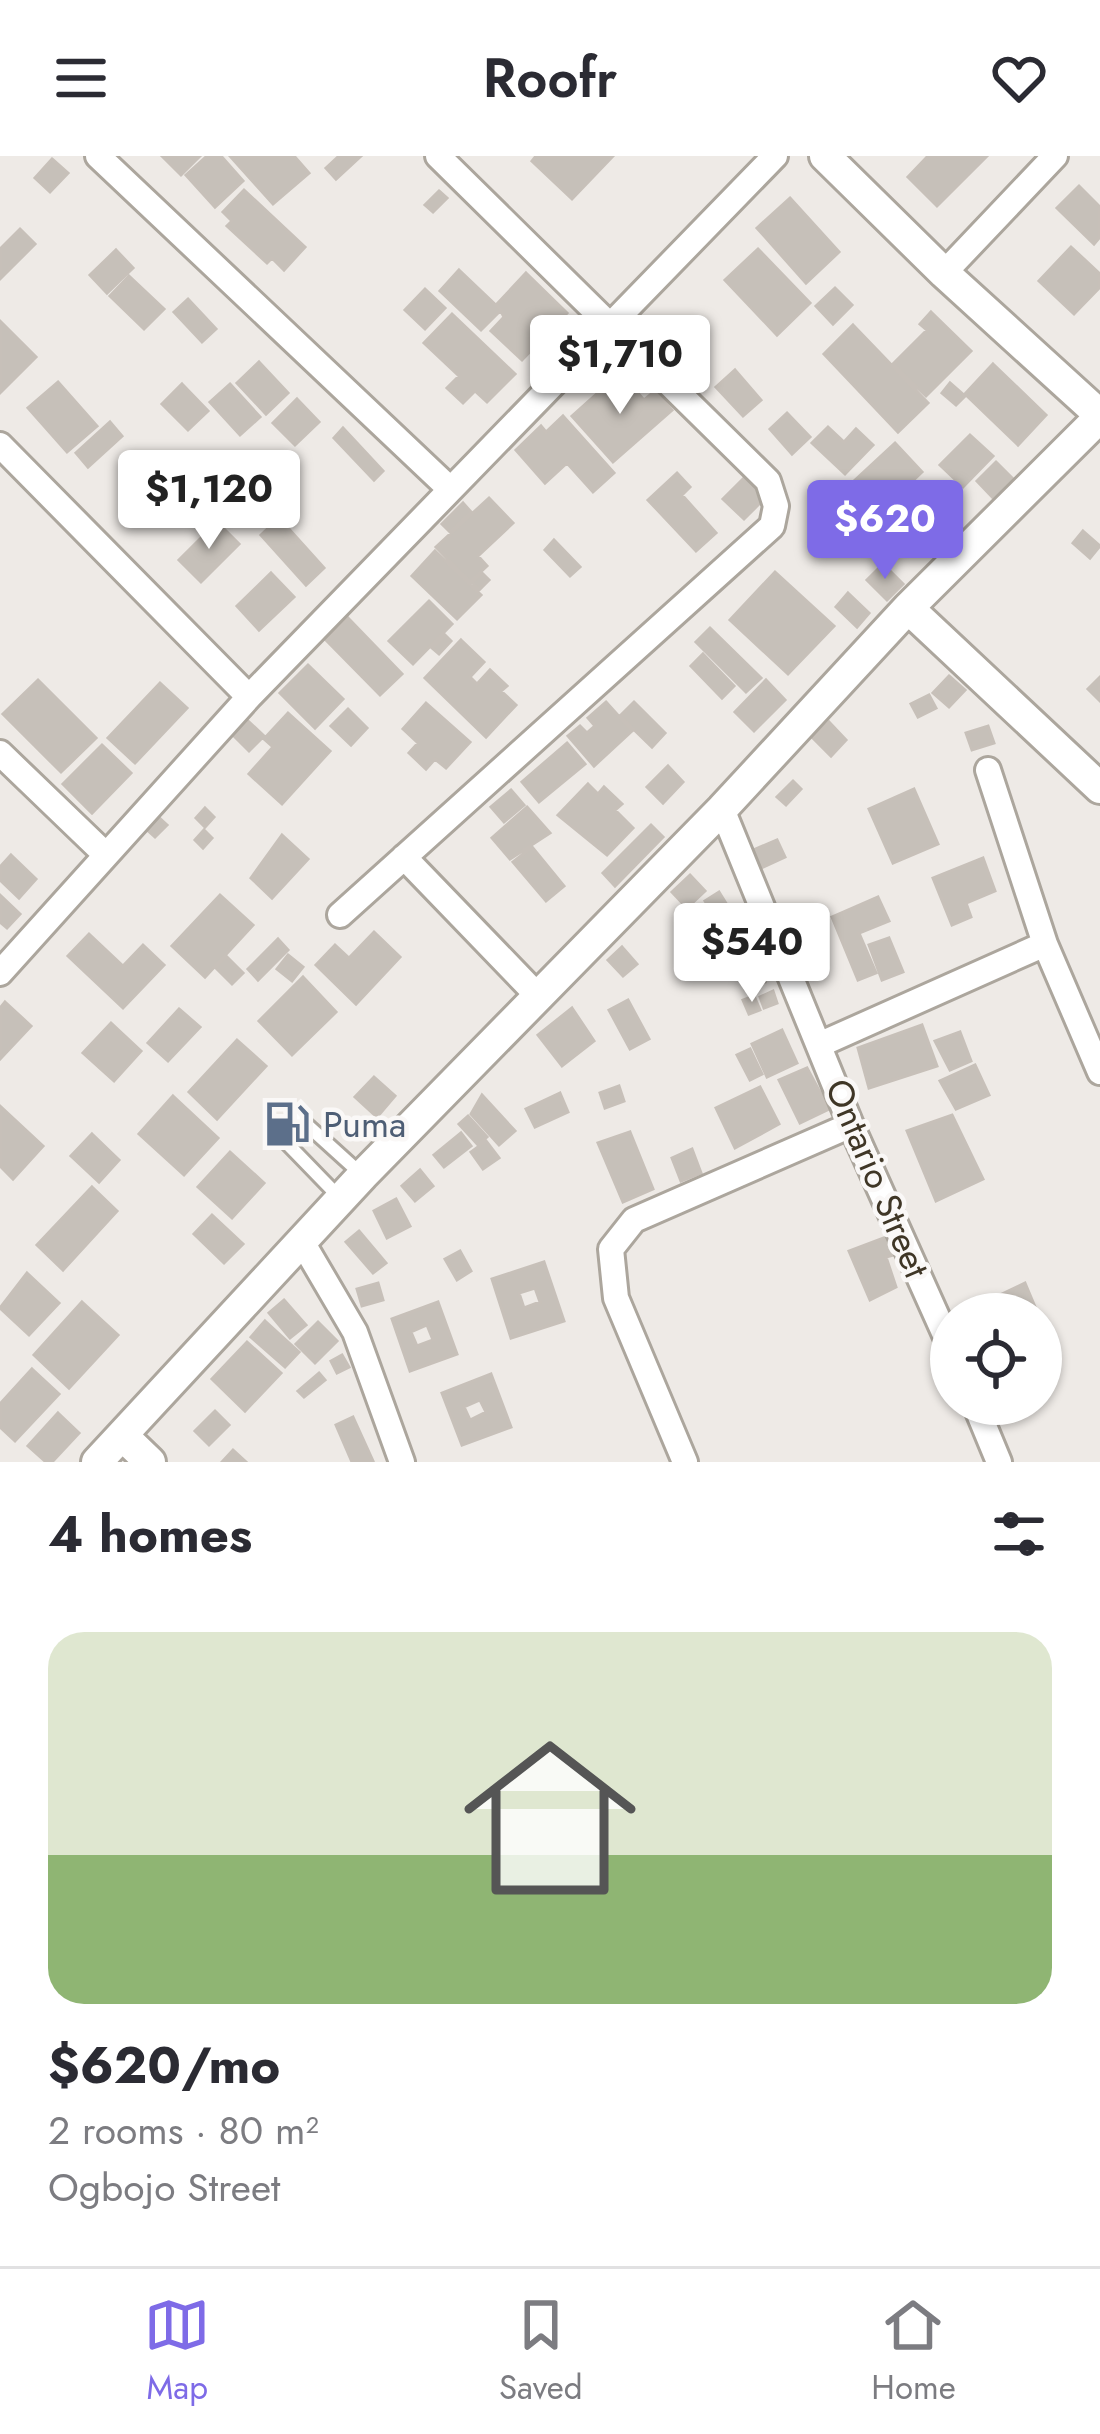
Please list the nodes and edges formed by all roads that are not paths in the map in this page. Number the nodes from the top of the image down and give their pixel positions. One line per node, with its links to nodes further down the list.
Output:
1 (98, 156): 10 (street)
2 (438, 156): 7 (street)
3 (776, 156): 7 (street)
4 (826, 156): 6 (street)
5 (1055, 156): 6 (street)
6 (944, 273): 8 (street)
7 (610, 326): 10 (street); 18 (street)
8 (1100, 416): 11 (street)
9 (0, 445): 12 (street)
10 (450, 489): 12 (street)
11 (908, 608): 15 (street); 16 (street)
12 (249, 697): 17 (street)
13 (0, 752): 17 (street)
14 (988, 770): 20 (street)
15 (1100, 788)
16 (722, 809): 22 (street); 23 (street, Ontario Street)
17 (106, 855): 21 (street)
18 (404, 857): 19 (street); 22 (street)
19 (340, 915)
20 (1045, 944): 23 (street); 24 (street)
21 (0, 973)
22 (538, 995): 26 (street)
23 (821, 1044): 25 (street, Ontario Street)
24 (1100, 1072)
25 (851, 1125): 29 (street, Ontario Street); 35 (street)
26 (362, 1175): 27 (street); 27 (lane)
27 (341, 1199): 28 (street)
28 (301, 1240): 31 (street); 34 (street)
29 (930, 1301)
30 (984, 1425): 36 (street)
31 (122, 1435): 32 (street); 33 (street)
32 (97, 1462)
33 (150, 1462)
34 (402, 1462)
35 (686, 1462)
36 (999, 1462)

